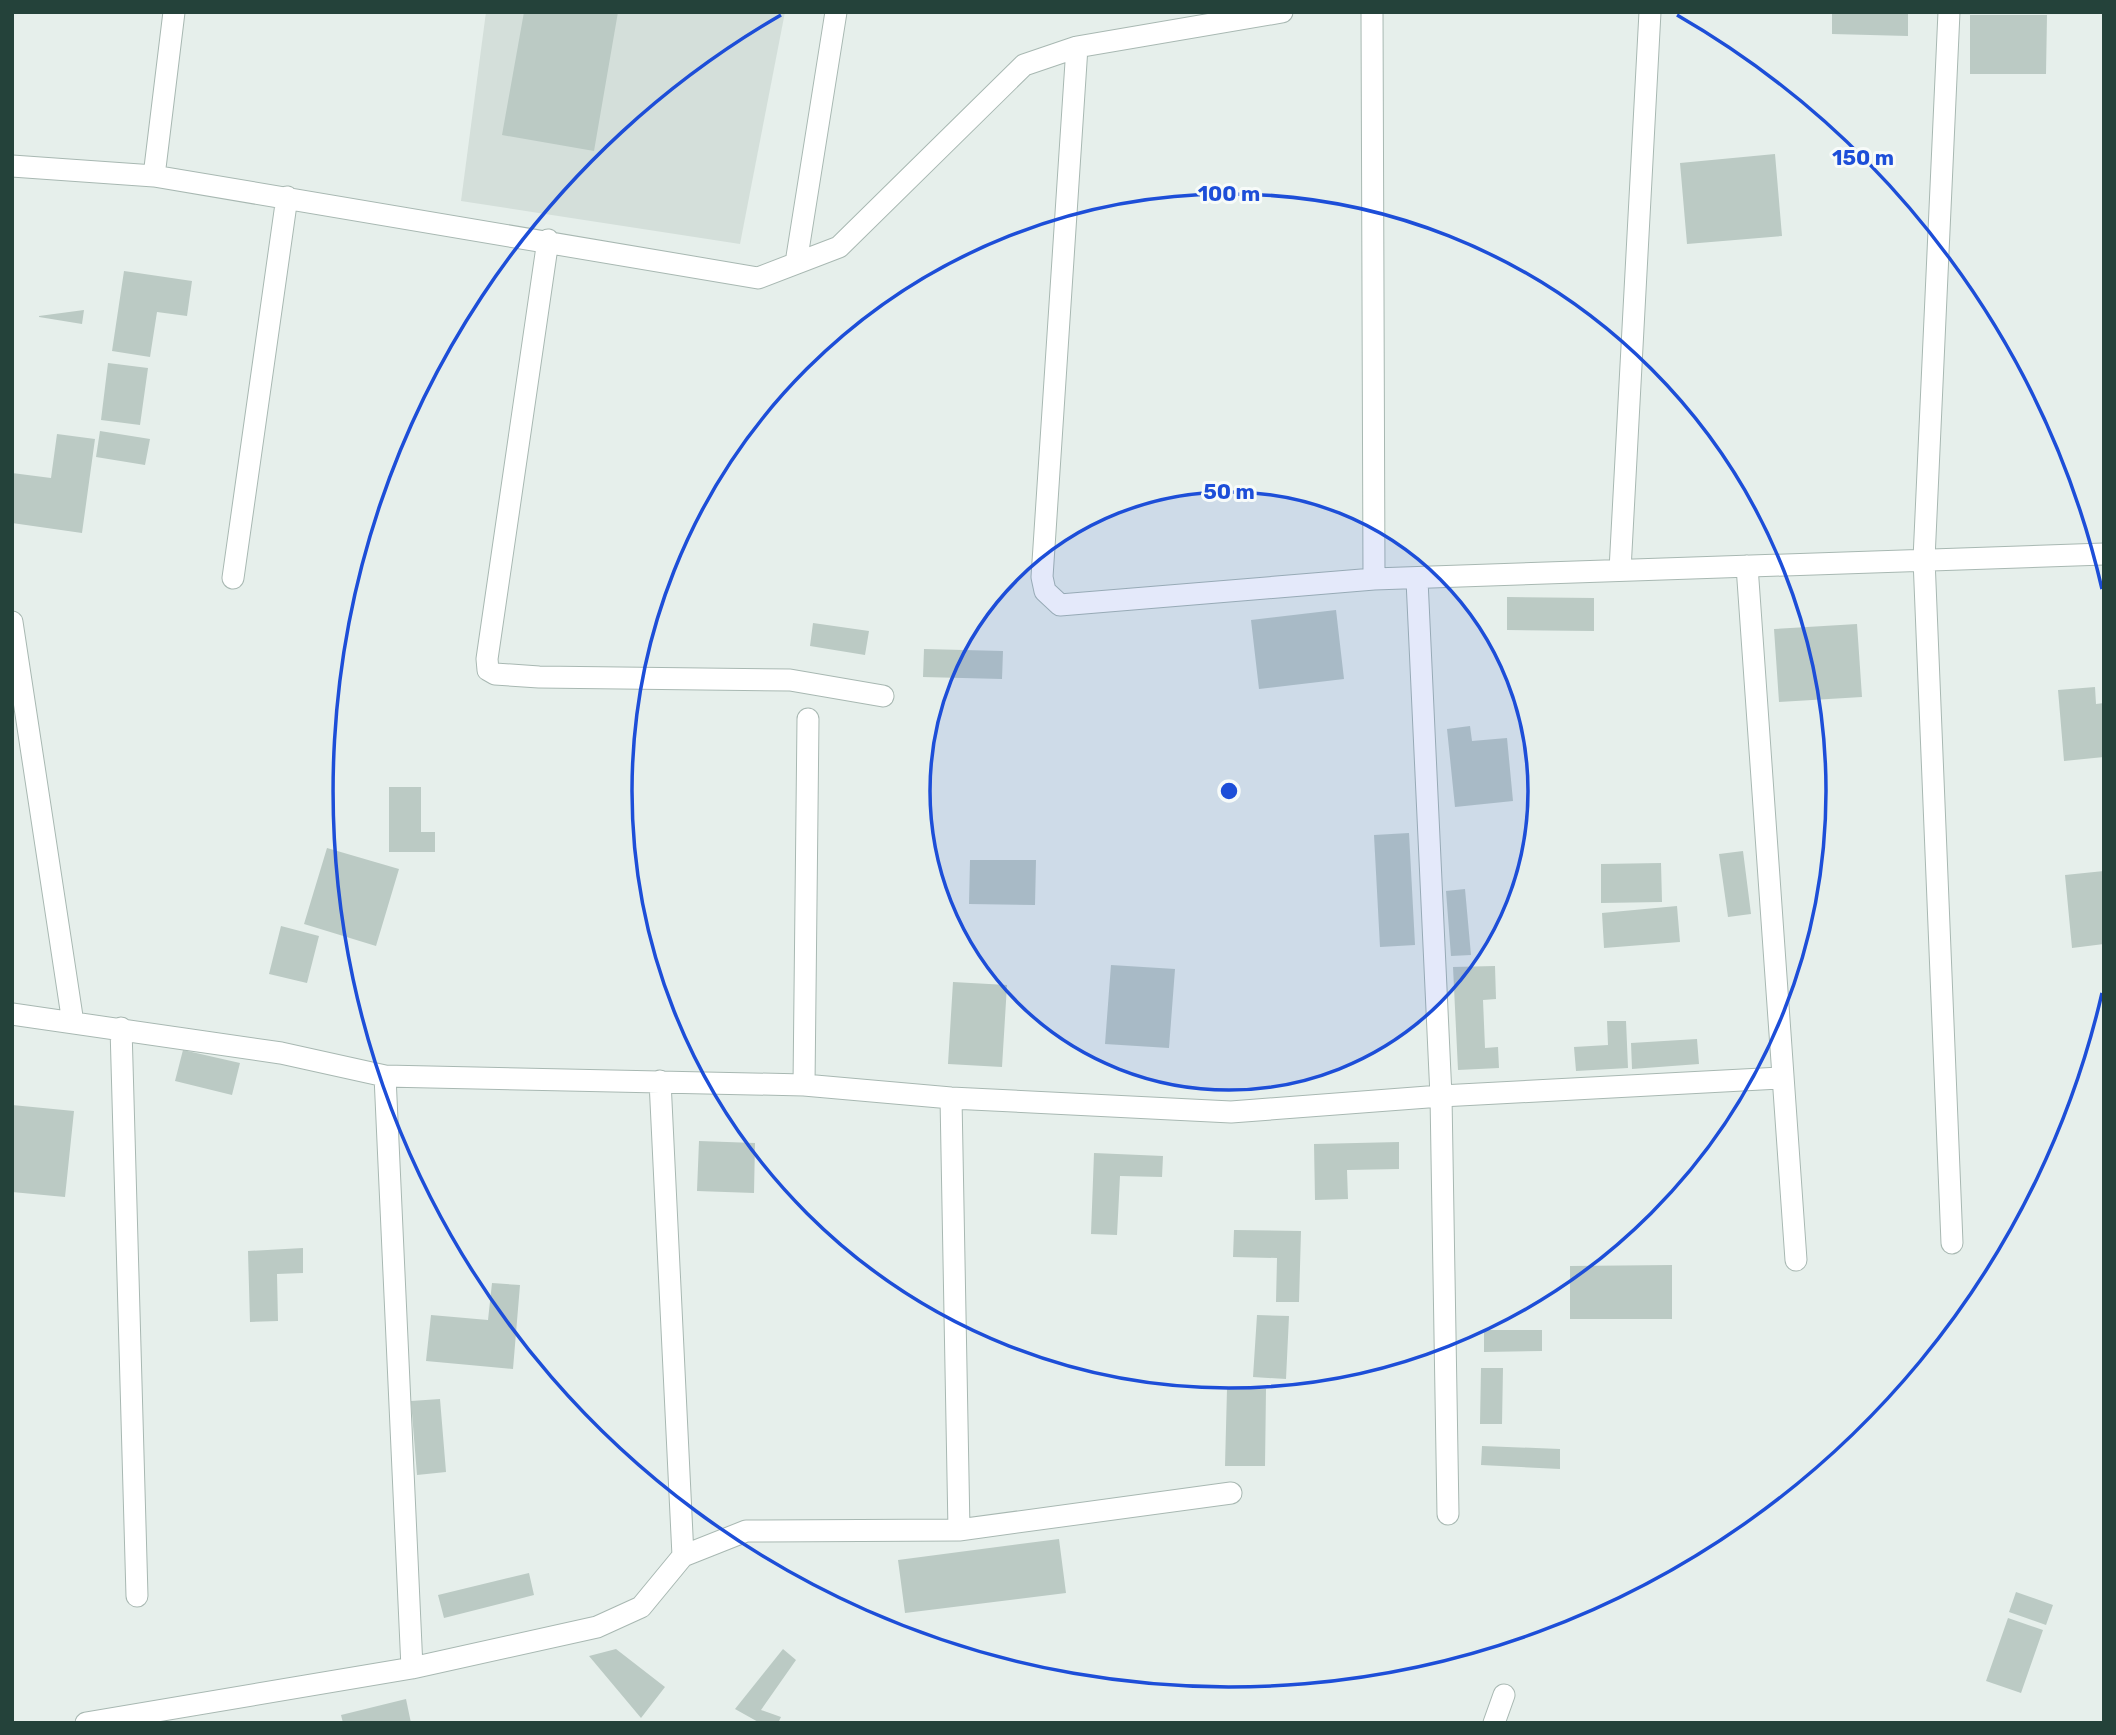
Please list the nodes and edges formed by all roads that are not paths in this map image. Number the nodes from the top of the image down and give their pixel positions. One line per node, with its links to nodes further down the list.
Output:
1 (174, 12): 10 (street)
2 (836, 12): 13 (street)
3 (1282, 12): 7 (street)
4 (1372, 12): 19 (street)
5 (1650, 12): 17 (street)
6 (1949, 12): 15 (street)
7 (1192, 20): 8 (street)
8 (1077, 47): 13 (street); 19 (street)
9 (12, 166): 10 (street)
10 (154, 176): 11 (street)
11 (287, 197): 12 (street); 18 (street)
12 (548, 240): 13 (street); 22 (street)
13 (796, 263)
14 (2104, 554): 15 (street)
15 (1924, 559): 16 (street); 33 (street)
16 (1747, 566): 17 (street); 28 (street)
17 (1620, 570): 20 (street)
18 (233, 578)
19 (1374, 579): 20 (street)
20 (1417, 580): 31 (street)
21 (12, 622): 25 (street)
22 (883, 696)
23 (808, 719): 30 (street)
24 (12, 1014): 25 (street)
25 (73, 1023): 26 (street)
26 (121, 1028): 27 (street); 39 (street)
27 (385, 1076): 29 (street); 40 (street)
28 (1782, 1078): 31 (street); 34 (street)
29 (660, 1082): 30 (street); 38 (street)
30 (804, 1086): 32 (street)
31 (1441, 1096): 32 (street); 36 (street)
32 (951, 1098): 37 (street)
33 (1952, 1243)
34 (1796, 1260)
35 (1231, 1493): 37 (street)
36 (1448, 1514)
37 (959, 1530): 38 (street)
38 (683, 1556): 40 (street)
39 (137, 1596)
40 (412, 1668): 42 (street)
41 (1504, 1695): 43 (street)
42 (86, 1723)
43 (1494, 1723)

